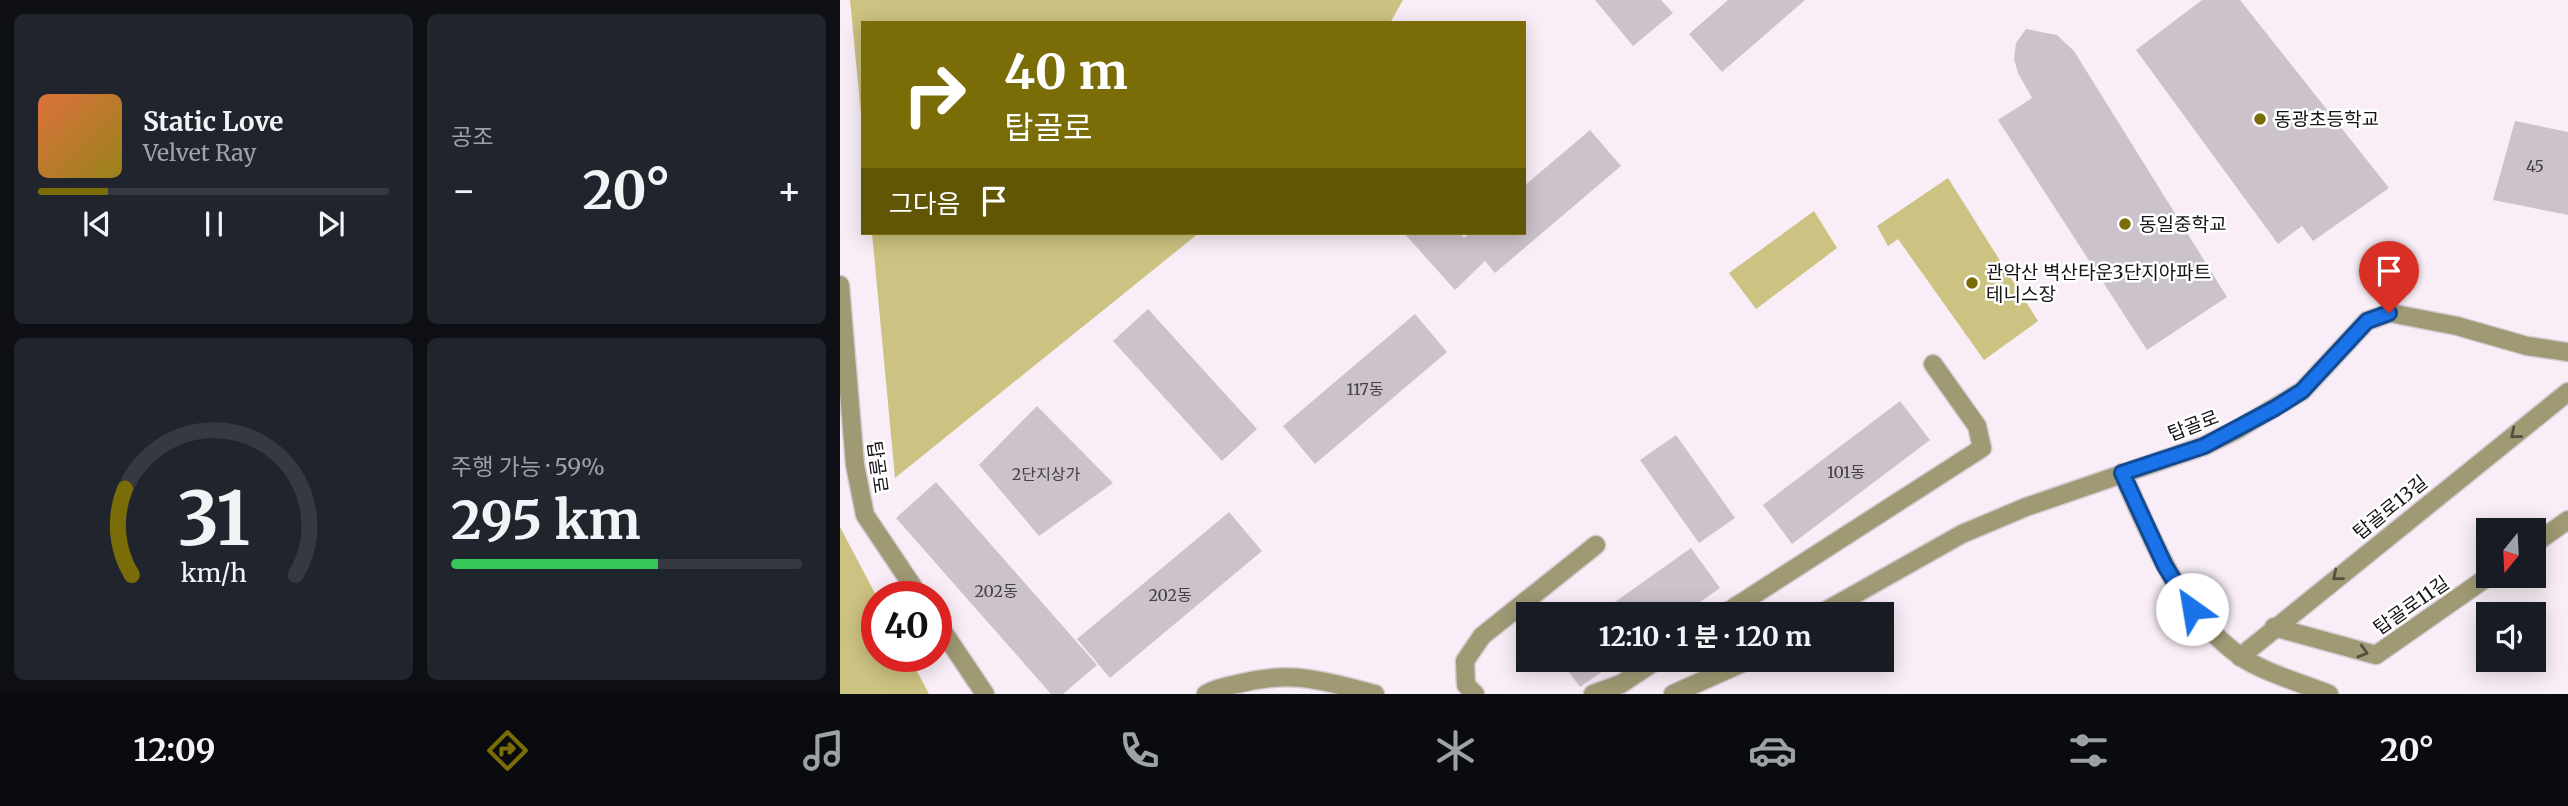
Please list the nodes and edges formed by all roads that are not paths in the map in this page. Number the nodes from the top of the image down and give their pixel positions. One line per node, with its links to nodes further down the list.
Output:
1 (840, 285): 9 (street, 탑골로)
2 (2568, 352): 5 (street, 탑골로)
3 (1933, 364): 11 (street)
4 (2568, 392): 13 (street, 탑골로13길, one-way to 13)
5 (2122, 473): 12 (street, 탑골로); 15 (street)
6 (2568, 520): 7 (street)
7 (2546, 536)
8 (1596, 545): 21 (street)
9 (909, 581)
10 (2476, 585): 13 (street, 탑골로11길, one-way to 10)
11 (1743, 602)
12 (1841, 602)
13 (2274, 626): 15 (street, 탑골로13길)
14 (952, 645): 18 (street)
15 (2240, 657): 24 (street)
16 (1640, 672): 22 (street)
17 (1722, 672): 23 (street)
18 (985, 694)
19 (1206, 694): 20 (street)
20 (1375, 694)
21 (1475, 694)
22 (1593, 694)
23 (1673, 694)
24 (2329, 694)

